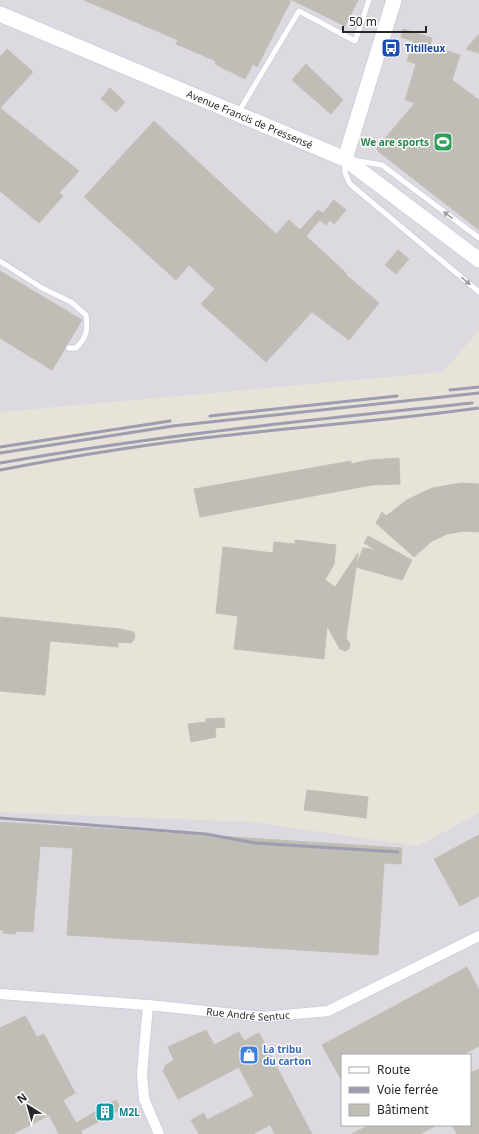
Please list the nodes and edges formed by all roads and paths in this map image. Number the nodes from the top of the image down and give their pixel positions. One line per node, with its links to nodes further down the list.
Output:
1 (369, 0): 4 (lane)
2 (394, 0): 5 (street)
3 (0, 14): 4 (street, Avenue Francis de Pressensé)
4 (238, 114): 5 (street, Avenue Francis de Pressensé)
5 (346, 159): 6 (lane, one-way to 5); 7 (street, Avenue Francis de Pressensé); 9 (lane, one-way to 9)
6 (479, 238)
7 (479, 260)
8 (0, 261): 10 (lane)
9 (479, 292)
10 (69, 348)
11 (479, 936): 13 (street, Rue André Sentuc)
12 (0, 994): 13 (street, Rue André Sentuc)
13 (148, 1005): 14 (street)
14 (159, 1134)

